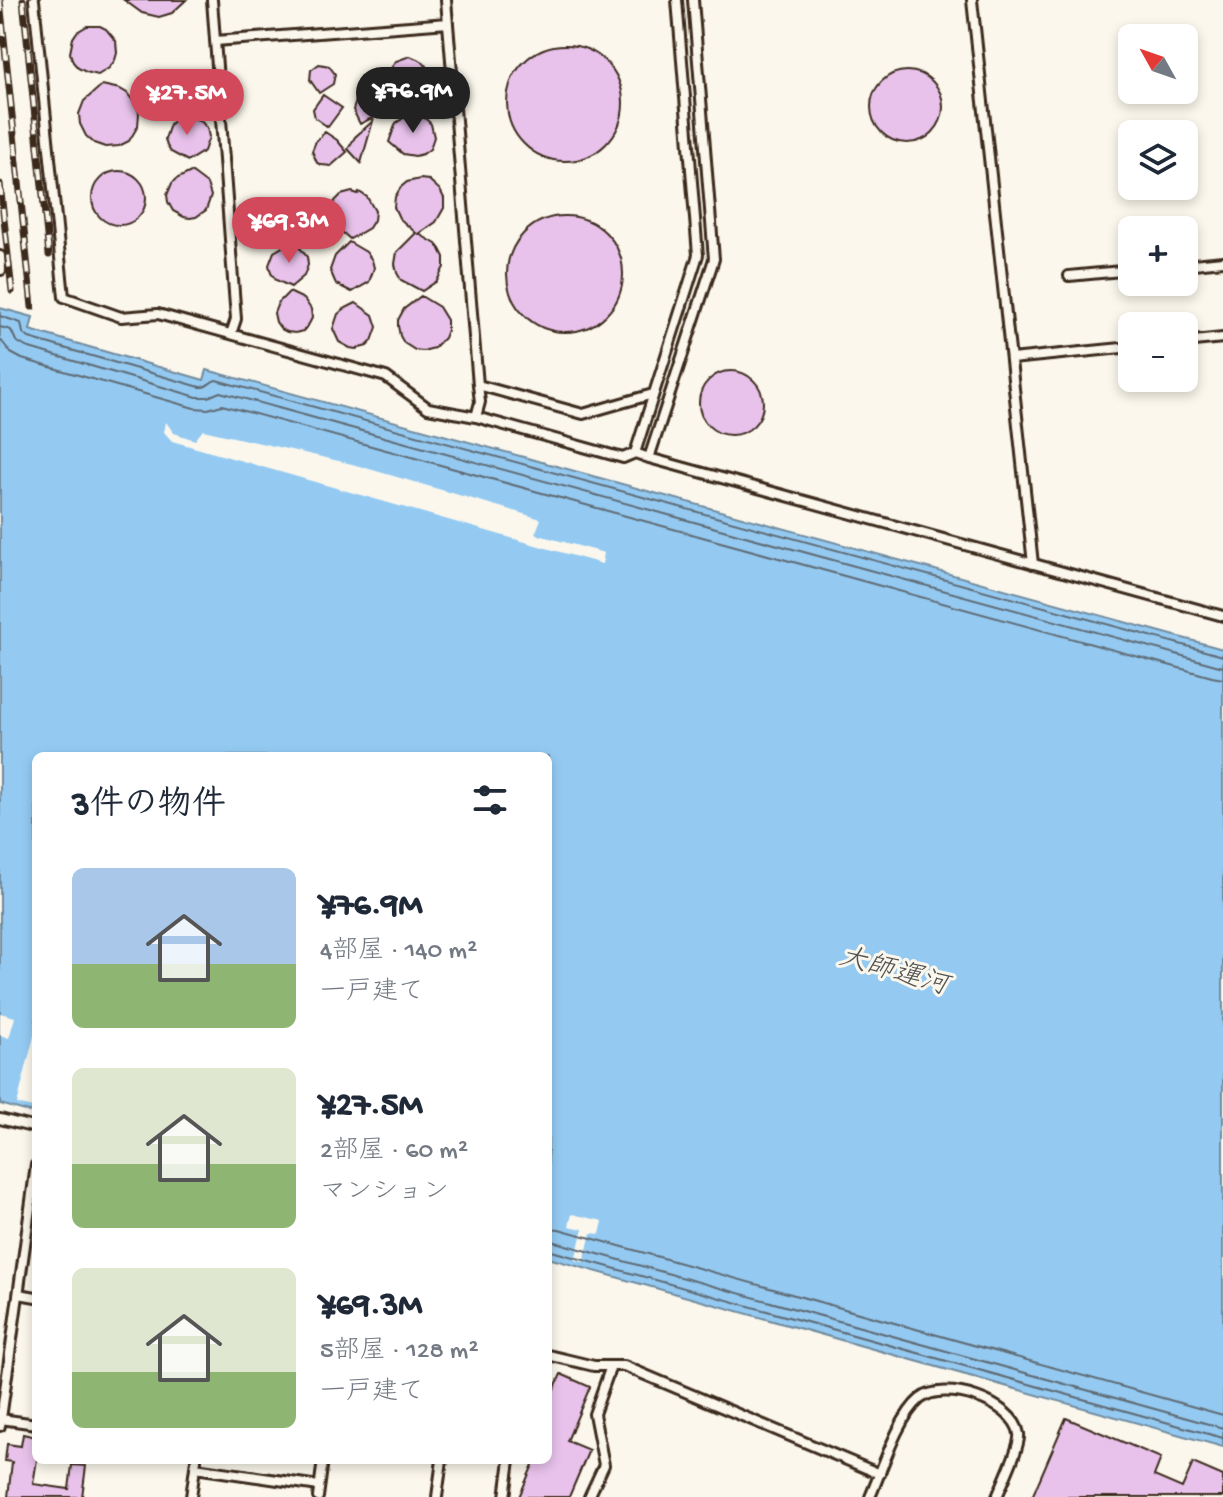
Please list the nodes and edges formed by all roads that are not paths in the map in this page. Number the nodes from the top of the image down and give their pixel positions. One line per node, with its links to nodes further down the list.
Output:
1 (34, 0): 15 (lane)
2 (212, 0): 8 (lane)
3 (446, 0): 7 (lane)
4 (677, 0): 21 (lane)
5 (693, 0): 24 (lane)
6 (972, 0): 19 (lane)
7 (448, 23): 8 (lane); 20 (lane)
8 (215, 41): 15 (lane)
9 (0, 256): 12 (lane)
10 (1223, 261): 11 (lane)
11 (1198, 264)
12 (0, 270)
13 (1118, 271): 14 (lane)
14 (1069, 276)
15 (231, 334): 22 (lane)
16 (1223, 338): 17 (lane)
17 (1198, 341)
18 (1118, 348): 19 (lane)
19 (1011, 359): 25 (lane)
20 (478, 385): 21 (lane); 22 (lane)
21 (653, 394): 23 (lane)
22 (476, 417): 23 (lane)
23 (635, 453): 24 (lane)
24 (649, 458): 25 (lane)
25 (1033, 564): 26 (lane)
26 (1223, 616)
27 (0, 1119): 28 (lane)
28 (32, 1127)
29 (32, 1195): 30 (lane)
30 (19, 1294): 31 (lane); 34 (lane)
31 (32, 1296)
32 (552, 1356): 33 (lane)
33 (611, 1366): 40 (lane); 46 (lane)
34 (1, 1422): 35 (lane)
35 (32, 1424)
36 (195, 1464): 41 (lane); 42 (lane)
37 (322, 1464): 41 (lane)
38 (441, 1464): 44 (lane)
39 (509, 1464): 45 (lane)
40 (880, 1474): 47 (lane); 48 (lane)
41 (319, 1486): 43 (lane)
42 (191, 1497)
43 (318, 1497)
44 (437, 1497)
45 (505, 1497)
46 (589, 1497)
47 (870, 1497)
48 (997, 1497)

